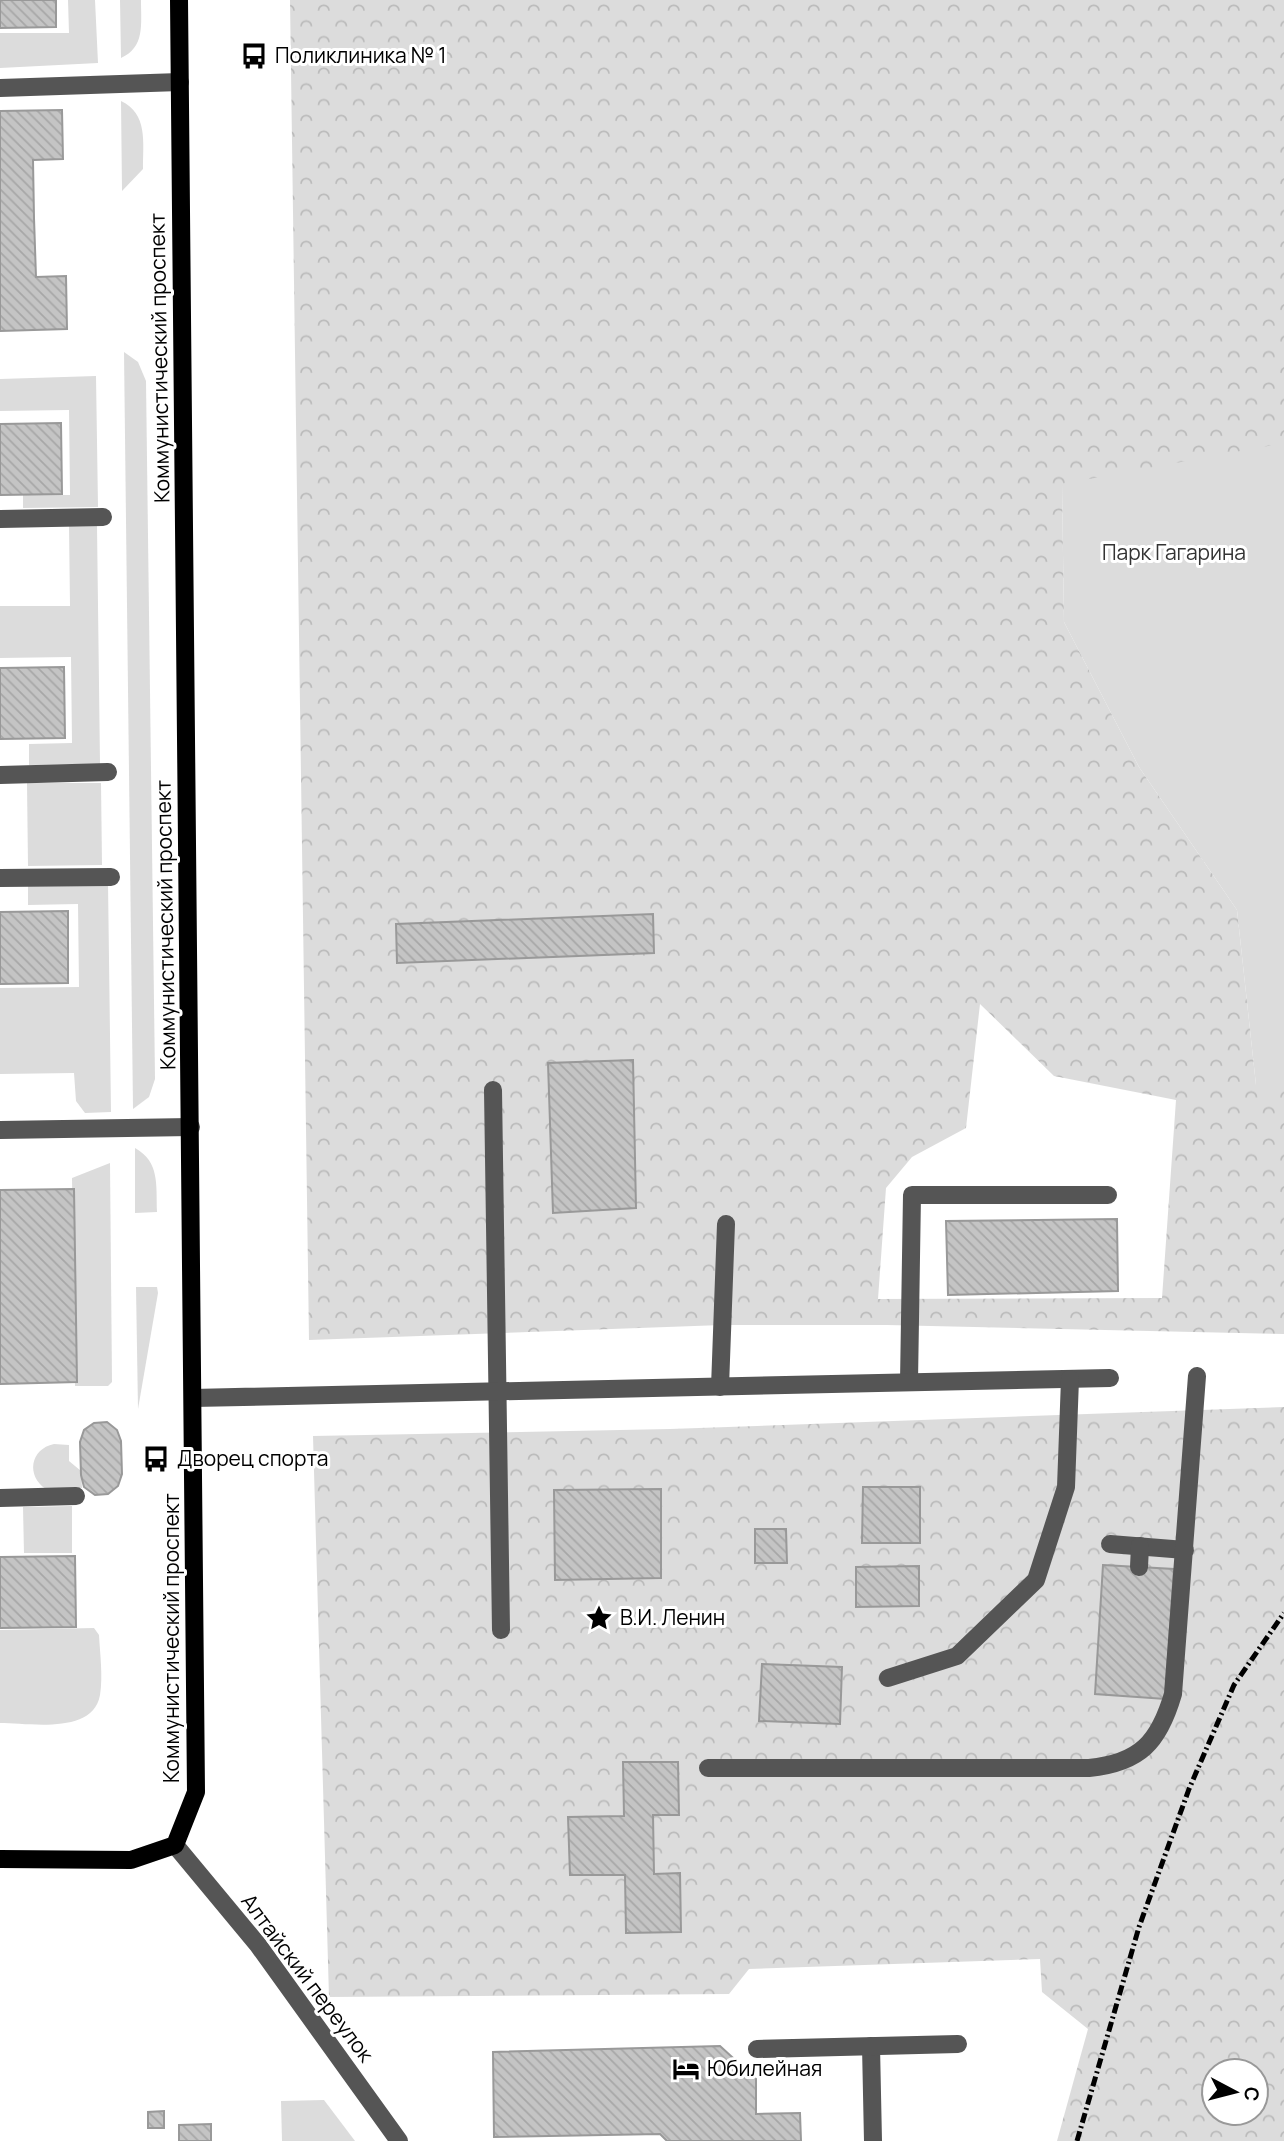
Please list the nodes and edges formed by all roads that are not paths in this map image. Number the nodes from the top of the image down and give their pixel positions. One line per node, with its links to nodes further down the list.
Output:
1 (179, 0): 2 (main road, Коммунистический проспект)
2 (180, 82): 3 (street); 11 (main road, Коммунистический проспект)
3 (0, 89)
4 (103, 517): 5 (street)
5 (0, 519)
6 (108, 772): 7 (street)
7 (0, 775)
8 (111, 877): 9 (street)
9 (0, 878)
10 (493, 1090): 20 (street)
11 (191, 1127): 12 (street); 21 (main road, Коммунистический проспект)
12 (0, 1130)
13 (1108, 1195): 18 (street)
14 (726, 1224): 19 (street)
15 (1197, 1376): 26 (street)
16 (1110, 1378): 17 (street)
17 (1070, 1379): 18 (street); 29 (street)
18 (909, 1382): 19 (street)
19 (720, 1387): 20 (street)
20 (498, 1392): 21 (street); 28 (street)
21 (193, 1398): 31 (main road, Коммунистический проспект)
22 (76, 1496): 23 (street)
23 (0, 1498)
24 (1110, 1544): 25 (street)
25 (1140, 1546): 26 (street); 27 (street)
26 (1185, 1550): 30 (street)
27 (1139, 1567)
28 (501, 1630)
29 (888, 1678)
30 (709, 1768)
31 (175, 1845): 32 (main road); 36 (street, Алтайский переулок)
32 (0, 1860)
33 (958, 2044): 34 (street)
34 (871, 2046): 35 (street); 37 (street)
35 (757, 2049)
36 (399, 2141)
37 (873, 2141)

